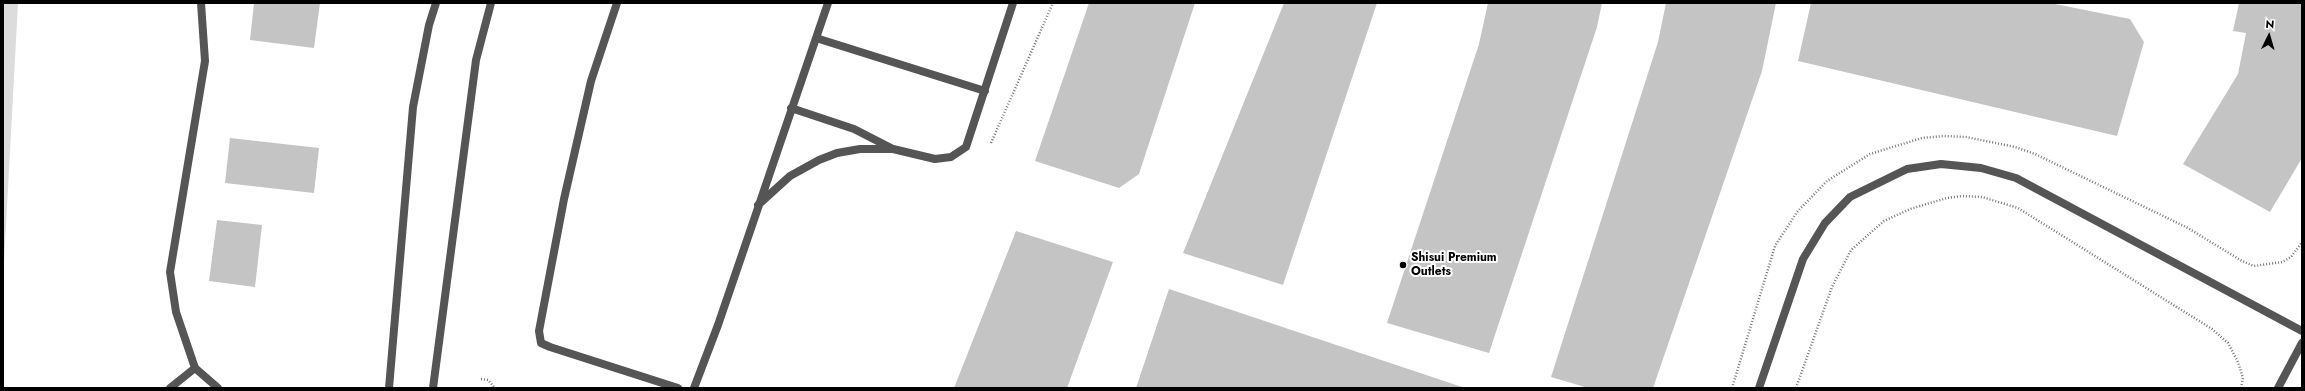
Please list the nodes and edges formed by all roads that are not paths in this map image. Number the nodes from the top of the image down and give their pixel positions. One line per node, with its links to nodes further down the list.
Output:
1 (201, 3): 14 (street)
2 (436, 3): 17 (street)
3 (491, 3): 18 (street)
4 (618, 3): 19 (street)
5 (828, 3): 7 (street)
6 (1013, 3): 8 (street)
7 (816, 38): 8 (street); 9 (street)
8 (985, 91): 10 (street)
9 (792, 108): 10 (street); 11 (street)
10 (893, 149): 11 (street)
11 (758, 206): 20 (street)
12 (2302, 331): 21 (street)
13 (2302, 344): 22 (street)
14 (195, 368): 15 (street); 16 (street)
15 (170, 388)
16 (218, 388)
17 (389, 388)
18 (433, 388)
19 (678, 388)
20 (694, 388)
21 (1759, 388)
22 (2278, 388)

